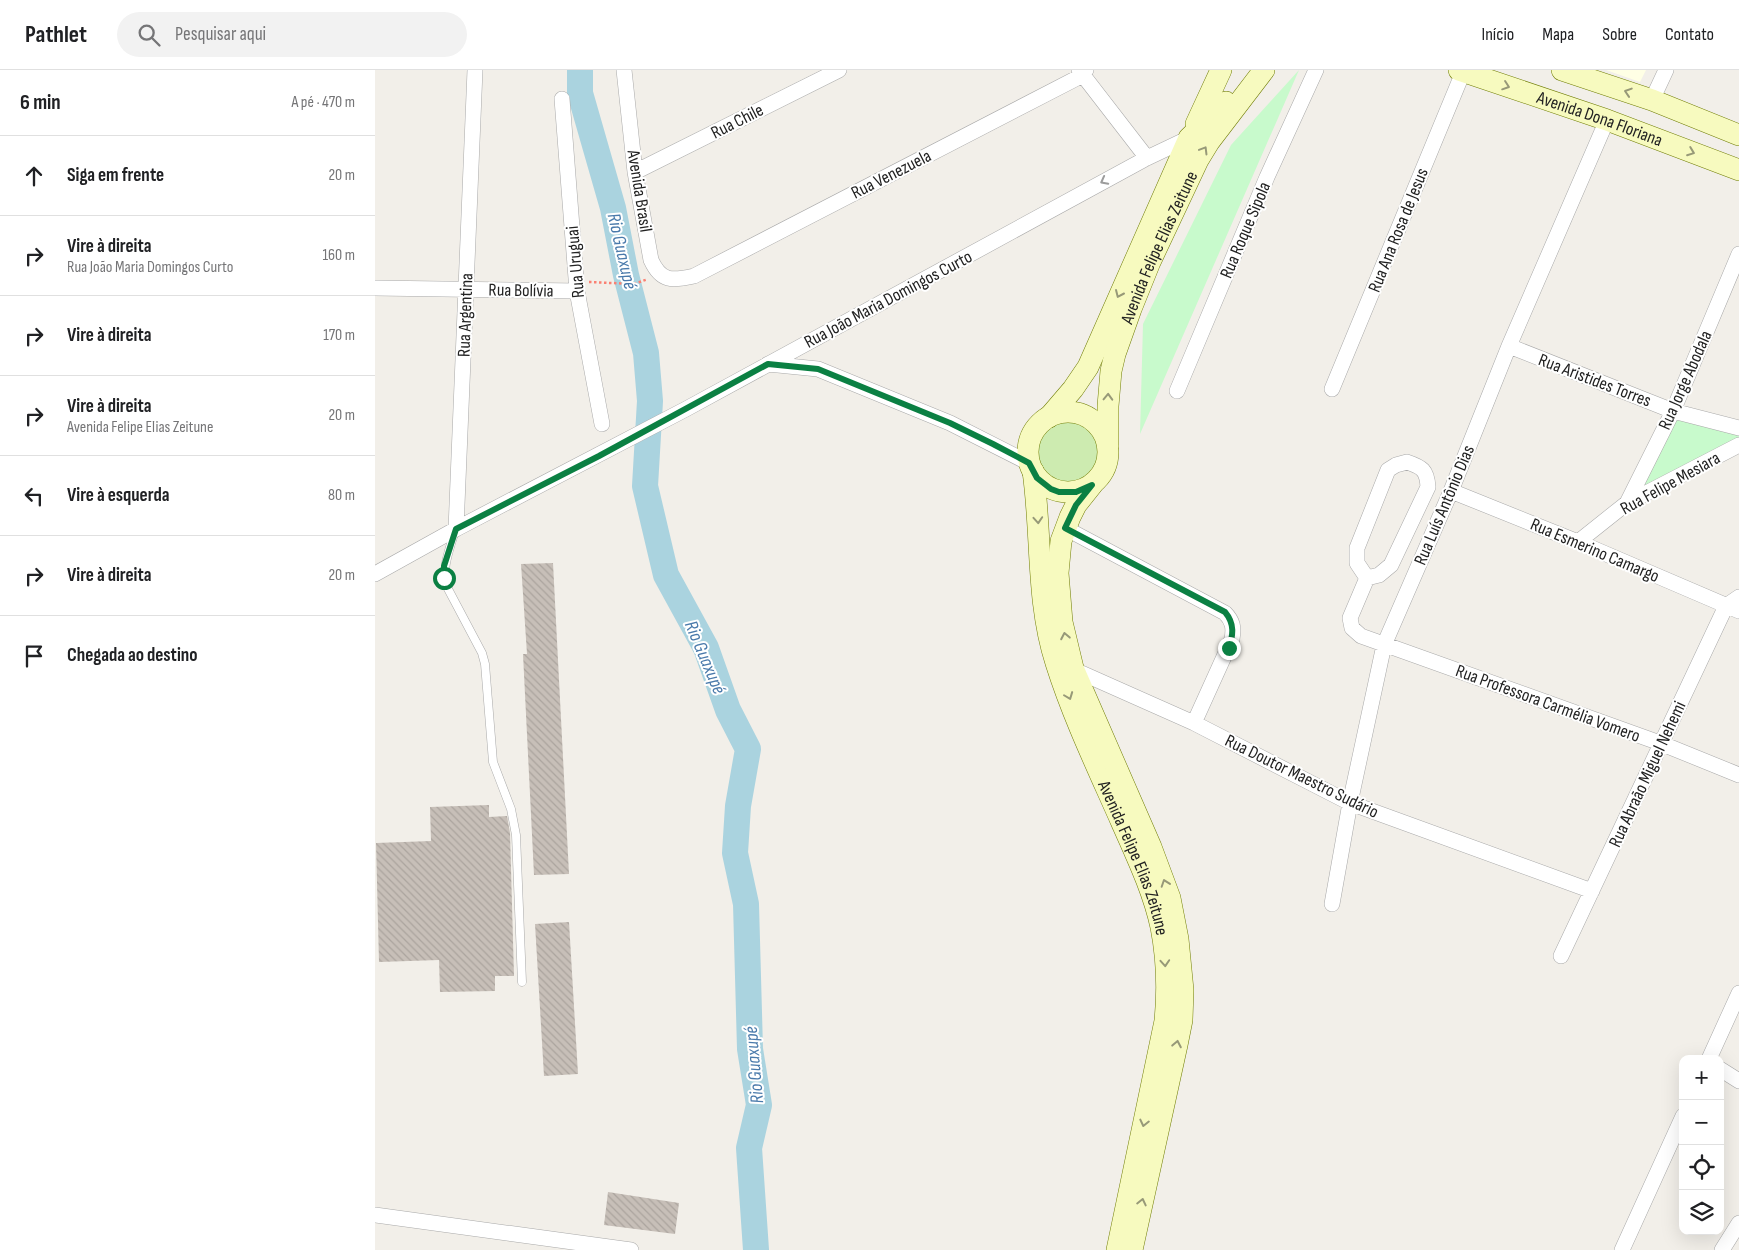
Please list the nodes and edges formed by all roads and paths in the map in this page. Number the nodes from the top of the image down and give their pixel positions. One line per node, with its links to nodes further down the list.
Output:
1 (475, 70): 24 (street, Rua Argentina)
2 (624, 70): 18 (street, Avenida Brasil)
3 (839, 70): 18 (street, Rua Chile)
4 (1221, 70): 15 (main road)
5 (1316, 70): 30 (street, Rua Roque Sipola)
6 (1462, 70): 13 (main road, Avenida Dona Floriana, one-way to 13); 29 (street, Rua Ana Rosa de Jesus)
7 (1562, 70): 12 (main road, Avenida Dona Floriana, one-way to 7)
8 (1666, 70): 12 (street)
9 (1263, 71): 15 (main road); 36 (main road, Avenida Felipe Elias Zeitune, one-way to 9)
10 (1083, 72): 16 (street); 20 (street, Rua Venezuela)
11 (562, 99): 22 (street, Rua Uruguai)
12 (1653, 100): 14 (main road, Avenida Dona Floriana)
13 (1607, 120): 17 (main road, Avenida Dona Floriana, one-way to 17); 26 (street, Rua Luís Antônio Dias)
14 (1739, 135)
15 (1189, 138): 16 (street, Rua João Maria Domingos Curto); 32 (main road, one-way to 32)
16 (1147, 158): 25 (street, Rua João Maria Domingos Curto, one-way to 25)
17 (1739, 170)
18 (635, 172): 20 (street, Avenida Brasil)
19 (1739, 254): 31 (street, Rua Jorge Abodala)
20 (694, 276)
21 (634, 284): 22 (path)
22 (576, 286): 24 (street, Rua Bolívia); 33 (street, Rua Uruguai)
23 (375, 288): 24 (street, Rua Bolívia)
24 (466, 289): 42 (street, Rua Argentina)
25 (805, 344): 27 (street, Rua João Maria Domingos Curto); 28 (street)
26 (1509, 346): 31 (street, Rua Aristides Torres); 39 (street, Rua Luís Antônio Dias)
27 (768, 364): 28 (street); 42 (street, Rua João Maria Domingos Curto)
28 (818, 369): 37 (street)
29 (1332, 389)
30 (1177, 391)
31 (1673, 411): 34 (street, Rua Aristides Torres); 40 (street, Rua Jorge Abodala)
32 (1049, 417): 36 (main road); 37 (main road)
33 (602, 424)
34 (1739, 428)
35 (1739, 445): 40 (street, Rua Felipe Mesiara)
36 (1108, 446): 38 (main road)
37 (1031, 467): 38 (main road); 49 (main road, Avenida Felipe Elias Zeitune, one-way to 49)
38 (1092, 485): 41 (main road, Avenida Felipe Elias Zeitune)
39 (1451, 491): 43 (street, Rua Esmerino Camargo); 48 (street, Rua Luís Antônio Dias)
40 (1627, 503): 43 (street, Rua Felipe Mesiara)
41 (1065, 528): 49 (main road, Avenida Felipe Elias Zeitune, one-way to 41); 50 (street)
42 (456, 529): 44 (street, Rua João Maria Domingos Curto); 57 (lane)
43 (1578, 542): 47 (street, Rua Esmerino Camargo)
44 (375, 574)
45 (1367, 578): 45 (street); 48 (street, Rua Professora Carmélia Vomero)
46 (1739, 597): 47 (street, Rua Abraão Miguel Nehemi)
47 (1733, 608): 51 (street, Rua Abraão Miguel Nehemi)
48 (1384, 645): 51 (street, Rua Professora Carmélia Vomero); 53 (street, Rua Luís Antônio Dias)
49 (1064, 665): 50 (street, Rua Doutor Maestro Sudário); 66 (main road, Avenida Felipe Elias Zeitune, one-way to 66); 67 (main road, Avenida Felipe Elias Zeitune, one-way to 49)
50 (1194, 723): 53 (street, Rua Doutor Maestro Sudário)
51 (1660, 743): 52 (street, Rua Professora Carmélia Vomero); 54 (street, Rua Abraão Miguel Nehemi)
52 (1739, 775)
53 (1349, 803): 54 (street, Rua Doutor Maestro Sudário); 55 (street, Rua Luís Antônio Dias)
54 (1592, 891): 56 (street, Rua Abraão Miguel Nehemi)
55 (1332, 904)
56 (1561, 956)
57 (522, 982)
58 (1739, 994): 59 (street)
59 (1711, 1055)
60 (1724, 1072): 61 (street)
61 (1739, 1081)
62 (1679, 1125): 68 (street)
63 (375, 1215): 65 (street)
64 (1739, 1223): 69 (street)
65 (631, 1250)
66 (1117, 1250)
67 (1132, 1250)
68 (1622, 1250)
69 (1722, 1250)

